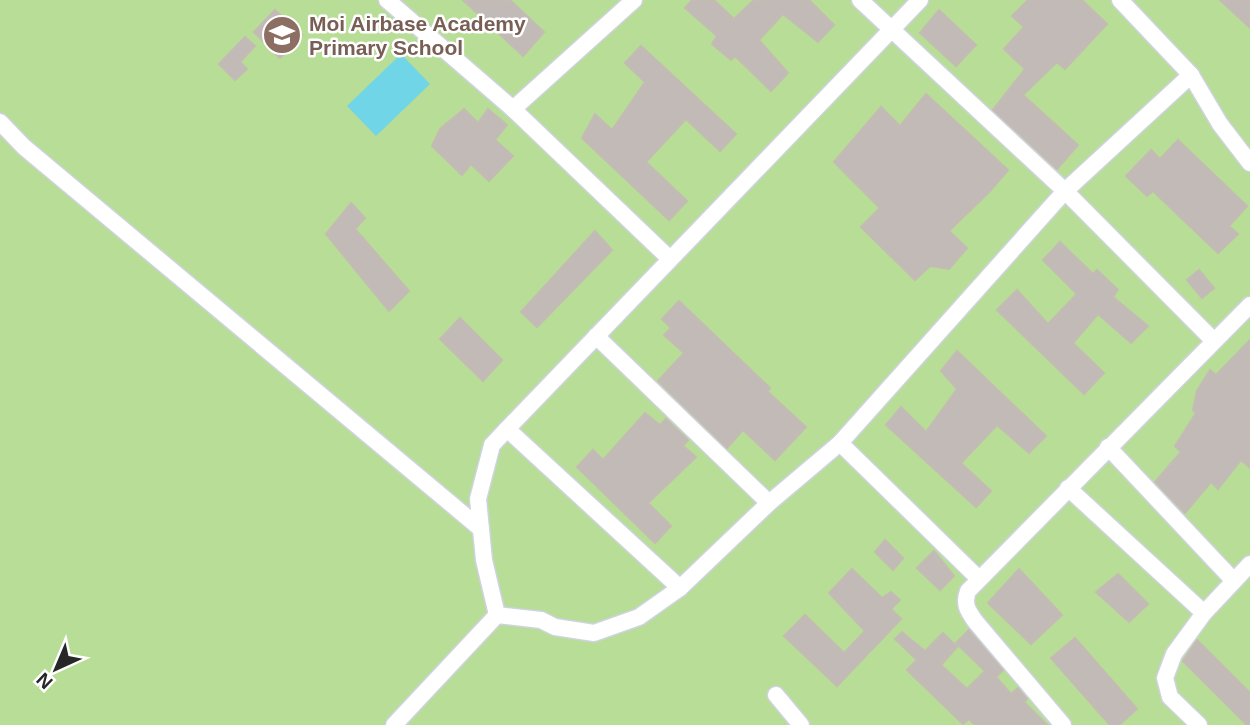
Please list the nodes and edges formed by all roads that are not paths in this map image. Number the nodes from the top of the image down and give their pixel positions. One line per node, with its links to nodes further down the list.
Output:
1 (387, 0): 8 (street)
2 (860, 0): 6 (street)
3 (920, 0): 6 (street)
4 (1120, 0): 7 (street)
5 (626, 3): 8 (street)
6 (890, 29): 11 (street); 12 (street)
7 (1191, 75): 10 (street); 11 (street)
8 (513, 108): 12 (street)
9 (0, 122): 21 (street)
10 (1250, 163)
11 (1065, 191): 15 (street); 17 (street)
12 (670, 259): 14 (street)
13 (1250, 305): 15 (street)
14 (596, 336): 16 (street); 20 (street)
15 (1214, 341): 18 (street)
16 (507, 429): 21 (street); 25 (street)
17 (840, 443): 20 (street); 23 (street)
18 (1108, 447): 19 (street); 24 (street)
19 (1068, 488): 23 (street); 26 (street)
20 (769, 503): 25 (street)
21 (481, 529): 27 (street)
22 (1250, 564): 24 (street)
23 (979, 579): 31 (street)
24 (1234, 581): 26 (street)
25 (680, 588): 27 (street)
26 (1204, 613): 32 (street)
27 (497, 615): 29 (street)
28 (776, 695): 30 (street)
29 (394, 725)
30 (801, 725)
31 (1063, 725)
32 (1199, 725)

